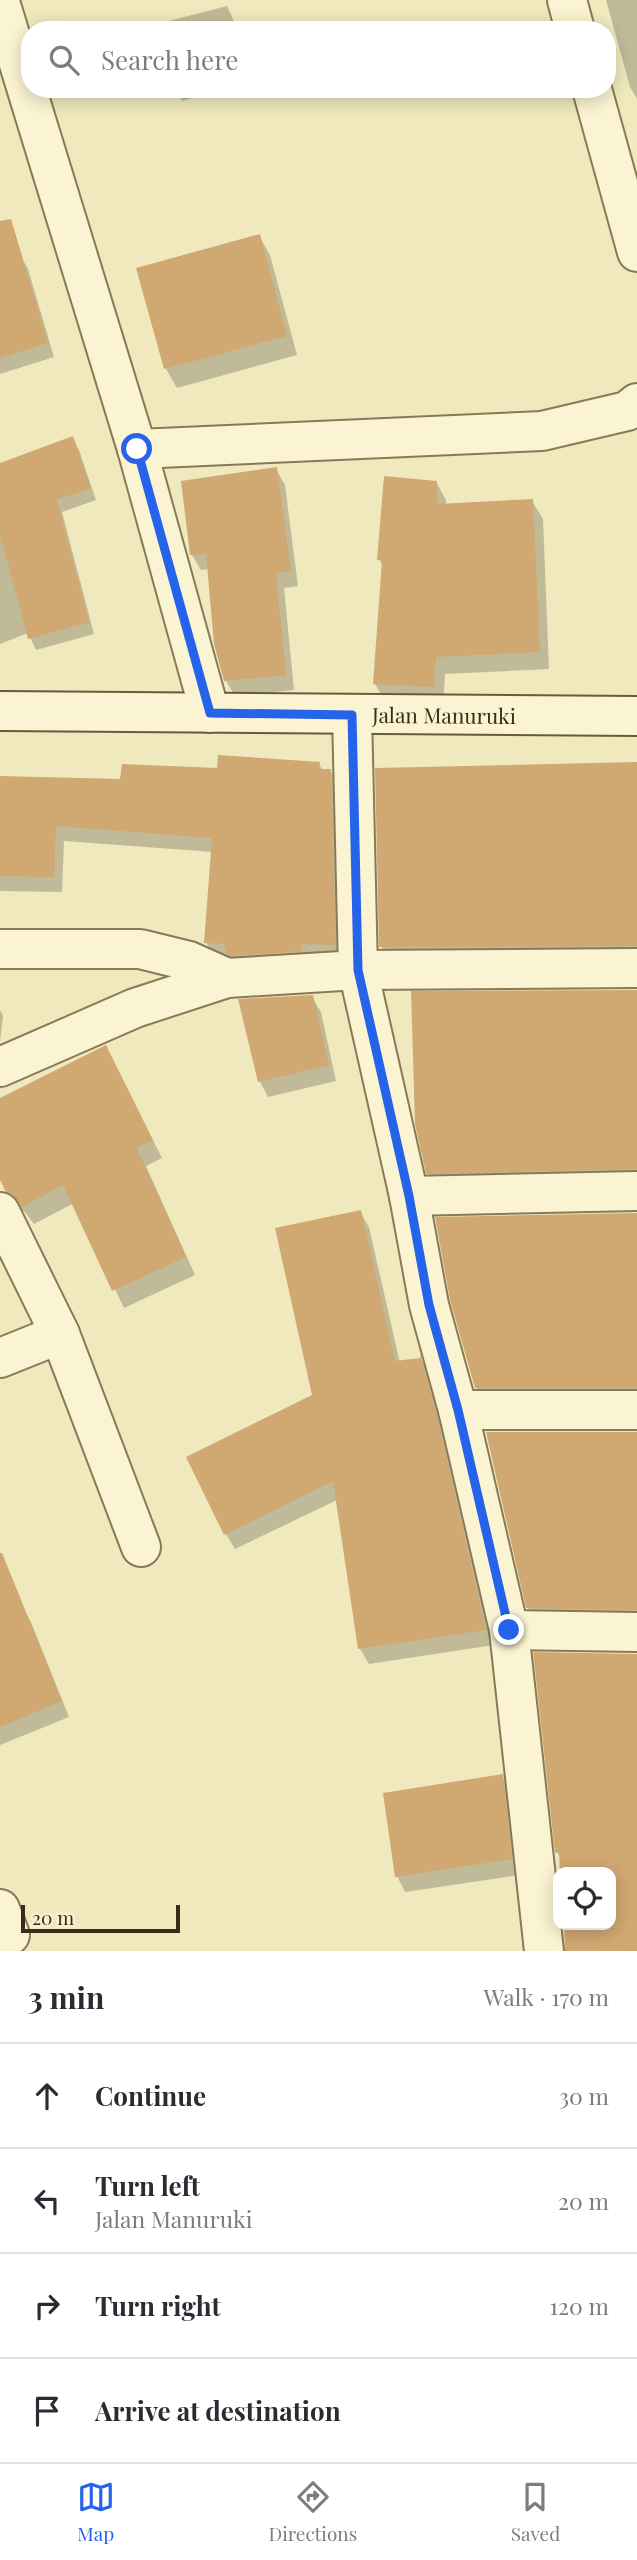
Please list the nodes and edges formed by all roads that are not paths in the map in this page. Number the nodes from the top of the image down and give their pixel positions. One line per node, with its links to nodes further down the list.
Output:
1 (567, 0): 3 (street)
2 (0, 2): 4 (street)
3 (573, 21)
4 (21, 71)
5 (29, 98): 9 (street)
6 (594, 98): 7 (street)
7 (637, 252)
8 (637, 403): 9 (street)
9 (137, 449): 11 (street)
10 (0, 711): 11 (street, Jalan Manuruki)
11 (210, 713): 12 (street, Jalan Manuruki)
12 (352, 715): 13 (street, Jalan Manuruki); 16 (street)
13 (637, 716)
14 (0, 949): 17 (street)
15 (637, 968): 16 (street)
16 (358, 970): 17 (street); 20 (street)
17 (228, 978): 18 (street)
18 (0, 1067)
19 (637, 1191): 20 (street)
20 (409, 1196): 24 (street)
21 (0, 1212): 22 (street)
22 (60, 1334): 23 (street); 26 (street)
23 (0, 1358)
24 (458, 1410): 25 (street); 27 (street)
25 (637, 1410)
26 (141, 1546)
27 (509, 1630): 28 (street); 29 (street)
28 (637, 1632)
29 (544, 1951)

